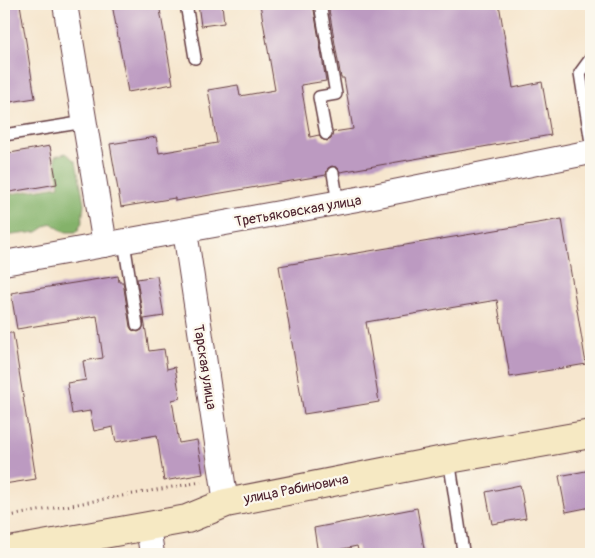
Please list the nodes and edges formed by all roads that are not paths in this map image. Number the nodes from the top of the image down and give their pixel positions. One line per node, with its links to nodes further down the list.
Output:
1 (65, 4): 6 (street)
2 (186, 4): 4 (lane)
3 (320, 4): 7 (lane)
4 (195, 58)
5 (591, 58): 9 (lane)
6 (84, 122): 8 (lane); 14 (street)
7 (326, 134)
8 (4, 135)
9 (591, 143)
10 (591, 152): 12 (street, Третьяковская улица)
11 (333, 173): 12 (lane)
12 (338, 203): 13 (street, Третьяковская улица)
13 (185, 231): 14 (street, Третьяковская улица); 19 (street, Тарская улица)
14 (114, 244): 15 (street, Третьяковская улица); 16 (lane)
15 (4, 263)
16 (138, 325)
17 (591, 434): 18 (street, улица Рабиновича)
18 (449, 459): 19 (street, улица Рабиновича); 25 (lane)
19 (226, 503): 20 (street, улица Рабиновича)
20 (148, 527): 21 (street, улица Рабиновича); 24 (street)
21 (96, 545): 22 (street, улица Рабиновича)
22 (60, 549): 23 (street, улица Рабиновича)
23 (4, 552)
24 (152, 554)
25 (461, 554)

